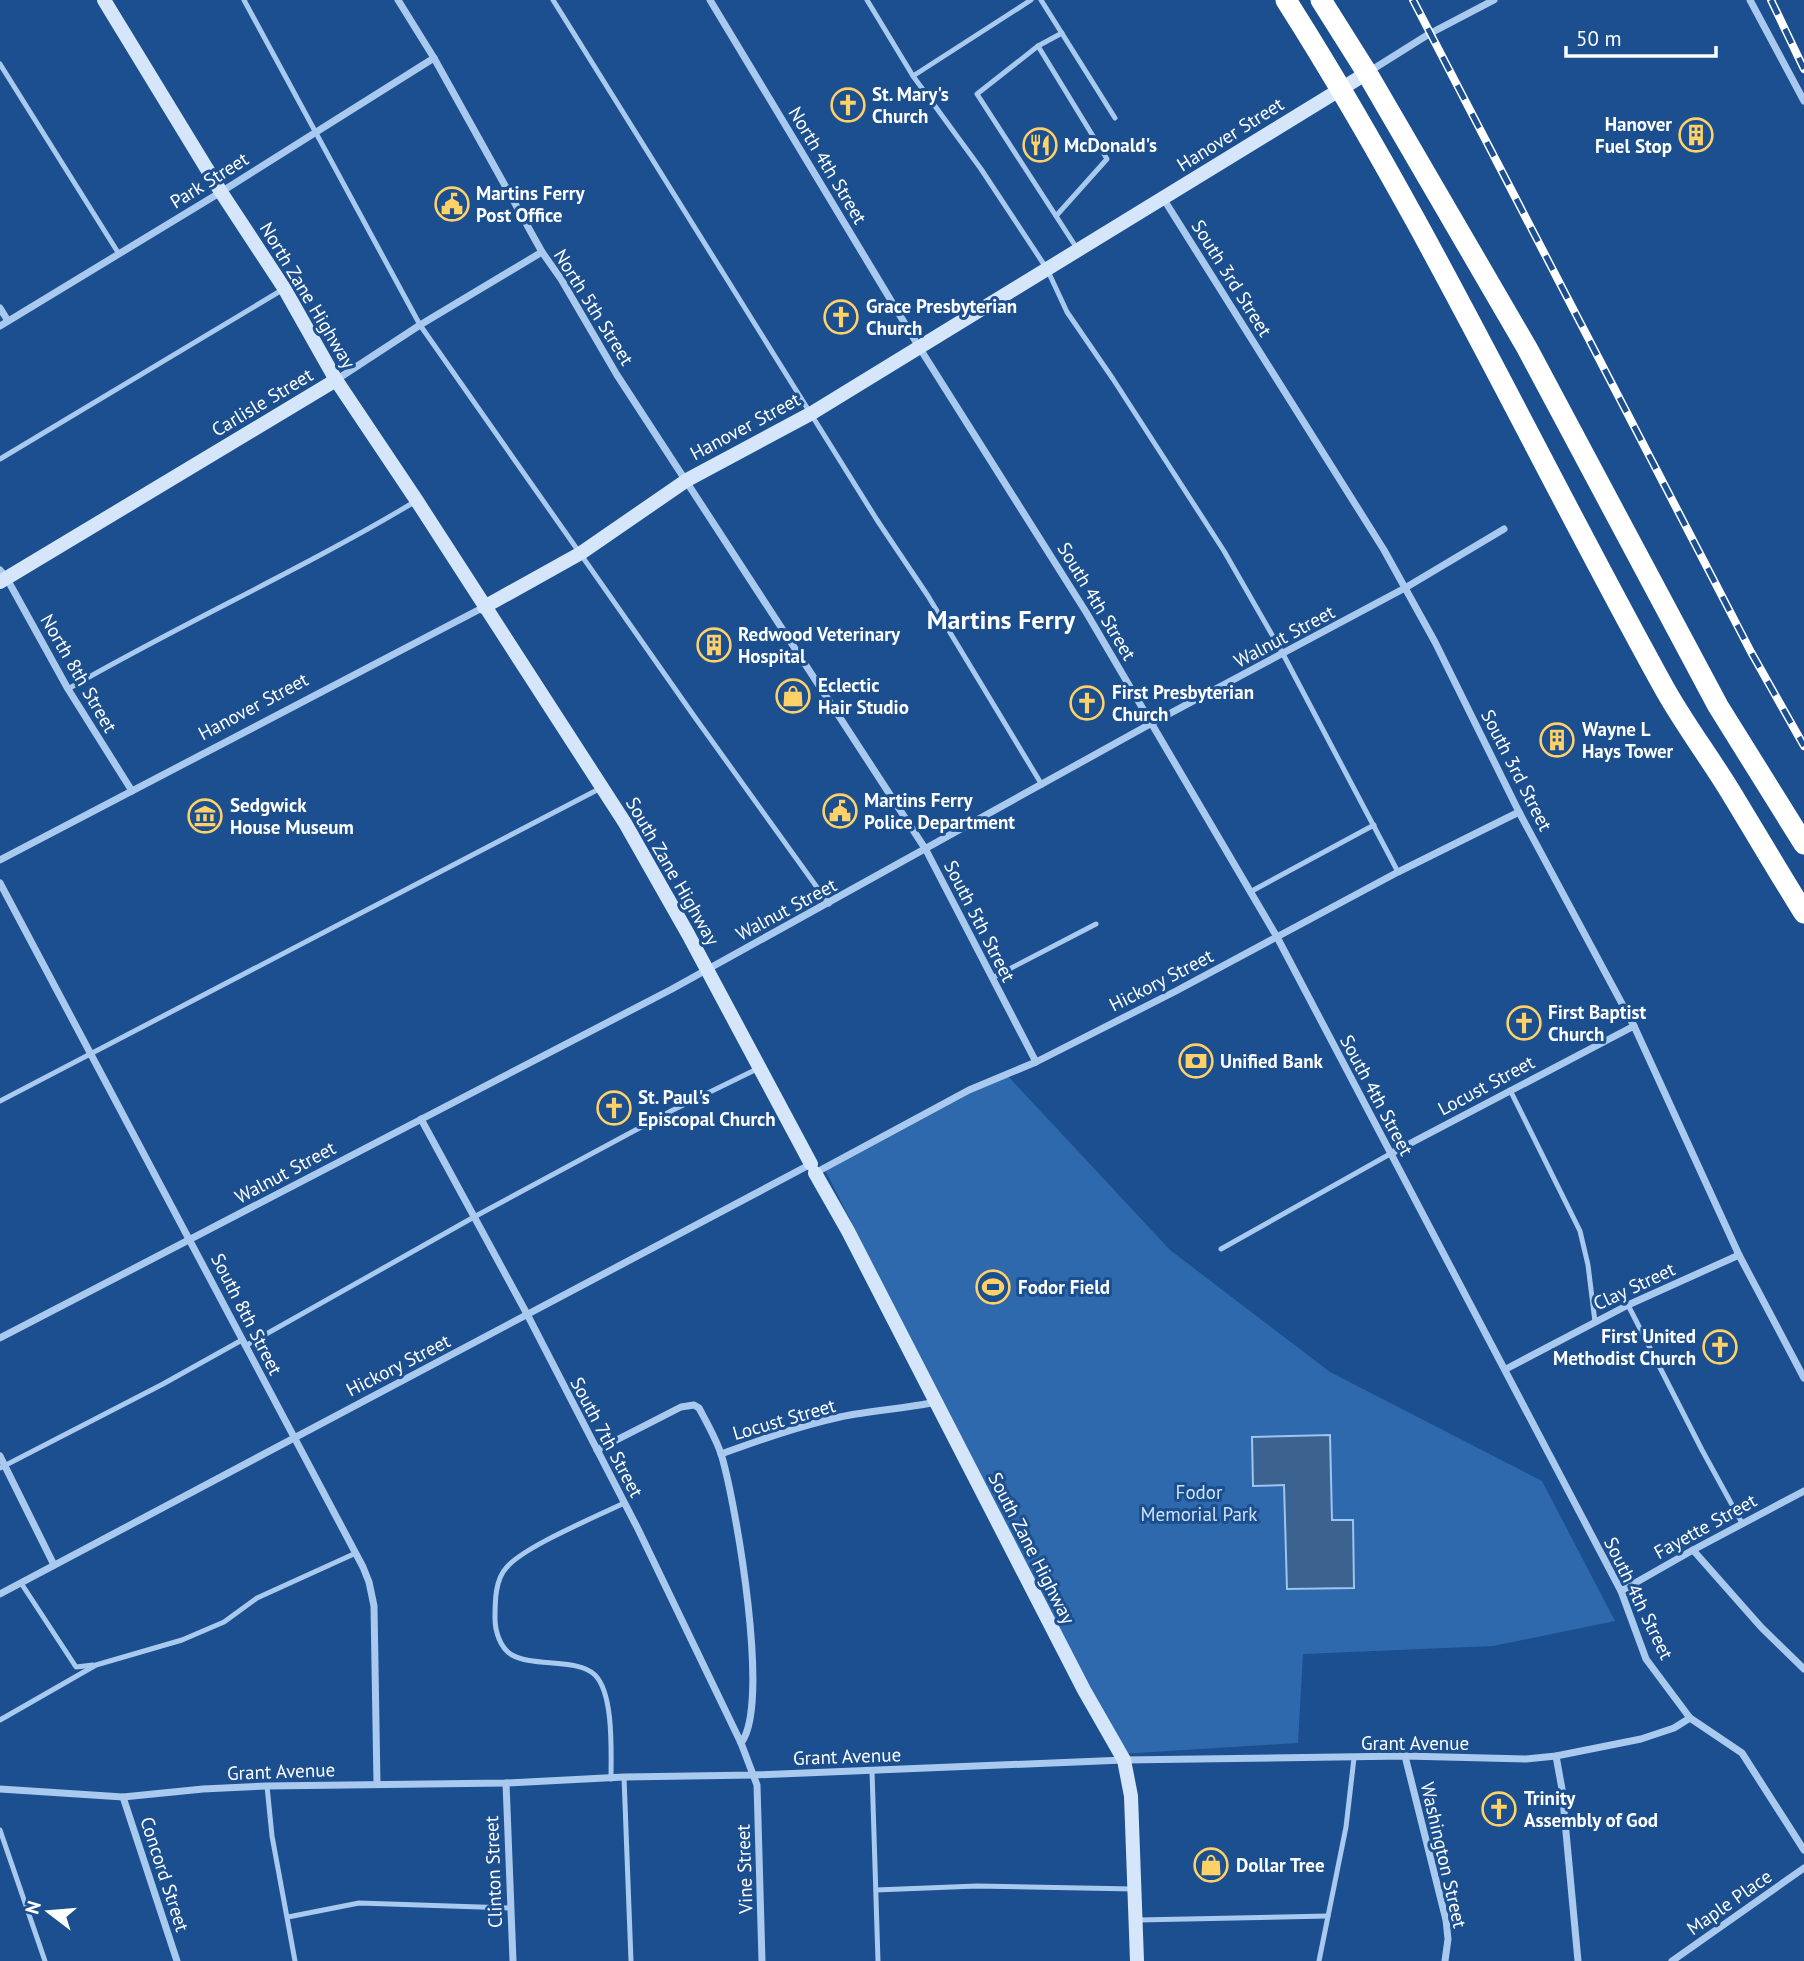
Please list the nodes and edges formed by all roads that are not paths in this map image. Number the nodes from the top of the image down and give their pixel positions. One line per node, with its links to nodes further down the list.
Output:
1 (104, 0): 23 (street, North Zane Highway)
2 (244, 0): 22 (lane)
3 (398, 0): 15 (street, North 5th Street)
4 (553, 0): 37 (lane)
5 (710, 0): 35 (street, North 4th Street)
6 (867, 0): 18 (lane)
7 (1031, 0): 18 (lane)
8 (1041, 0): 13 (lane)
9 (1286, 0): 19 (highway)
10 (1321, 0): 17 (highway)
11 (1494, 0): 17 (street, Hanover Street)
12 (1751, 0): 20 (street)
13 (1062, 33): 14 (lane); 21 (lane)
14 (1038, 46): 25 (lane); 25 (lane)
15 (434, 58): 22 (street, Park Street); 27 (street, North 5th Street)
16 (0, 64): 28 (lane)
17 (1367, 73): 19 (street, Hanover Street); 54 (highway)
18 (913, 76): 29 (lane)
19 (1342, 88): 24 (street, Hanover Street); 61 (highway)
20 (1804, 101)
21 (1115, 118)
22 (317, 130): 23 (street, Park Street); 33 (lane)
23 (221, 191): 28 (street, Park Street); 30 (street, North Zane Highway)
24 (1163, 197): 26 (street, Hanover Street); 44 (street, South 3rd Street)
25 (1056, 216): 26 (lane)
26 (1077, 250): 29 (street, Hanover Street)
27 (542, 252): 33 (street, Carlisle Street); 39 (street, North 5th Street)
28 (119, 254): 32 (street, Park Street)
29 (1047, 269): 35 (street, Hanover Street); 46 (lane)
30 (284, 288): 36 (street, North Zane Highway); 38 (lane)
31 (0, 308): 32 (street)
32 (8, 321): 34 (street, Park Street)
33 (421, 325): 36 (street, Carlisle Street); 42 (lane)
34 (0, 326)
35 (919, 347): 37 (street, Hanover Street); 48 (street, South 4th Street)
36 (336, 380): 40 (street, North Zane Highway); 43 (street, Carlisle Street)
37 (811, 413): 39 (street, Hanover Street); 49 (lane)
38 (0, 459)
39 (687, 480): 42 (street, Hanover Street); 55 (street, South 5th Street)
40 (417, 500): 45 (street, North Zane Highway); 47 (lane)
41 (1504, 529): 44 (street, Walnut Street)
42 (581, 553): 45 (street, Hanover Street); 60 (lane)
43 (2, 576): 47 (street, North 8th Street)
44 (1405, 588): 46 (street, Walnut Street); 52 (street, South 3rd Street)
45 (484, 607): 50 (street, South Zane Highway); 51 (street, Hanover Street)
46 (1283, 654): 48 (street, Walnut Street); 53 (lane)
47 (68, 689): 51 (street, North 8th Street)
48 (1152, 723): 49 (street, Walnut Street); 59 (street, South 4th Street)
49 (1042, 785): 55 (street, Walnut Street)
50 (603, 788): 64 (street, South Zane Highway); 67 (lane)
51 (132, 791): 56 (street, Hanover Street)
52 (1519, 812): 57 (street, Hickory Street); 66 (street, South 3rd Street)
53 (1374, 825): 57 (lane); 59 (lane)
54 (1804, 844)
55 (926, 850): 60 (street, Walnut Street); 65 (street, South 5th Street)
56 (0, 860)
57 (1398, 872): 63 (street, Hickory Street)
58 (0, 883): 67 (street, South 8th Street)
59 (1250, 892): 63 (street, South 4th Street)
60 (829, 904): 64 (street, Walnut Street)
61 (1804, 913)
62 (1096, 924): 65 (lane)
63 (1277, 937): 68 (street, Hickory Street); 73 (street, South 4th Street)
64 (706, 970): 69 (street, South Zane Highway); 72 (street, Walnut Street)
65 (992, 978): 68 (street, South 5th Street)
66 (1634, 1026): 70 (street, Locust Street); 78 (street, South 3rd Street)
67 (92, 1054): 71 (lane); 76 (street, South 8th Street)
68 (1036, 1062): 74 (street, Hickory Street)
69 (759, 1068): 74 (street, South Zane Highway); 75 (lane)
70 (1510, 1090): 73 (street, Locust Street); 81 (lane)
71 (0, 1101)
72 (421, 1119): 75 (street, South 7th Street); 76 (street, Walnut Street)
73 (1390, 1154): 77 (lane); 84 (street, South 4th Street)
74 (813, 1168): 80 (street, Hickory Street); 86 (street, South Zane Highway)
75 (474, 1217): 80 (street, South 7th Street); 83 (lane)
76 (190, 1239): 82 (street, Walnut Street); 83 (street, South 8th Street)
77 (1221, 1249)
78 (1739, 1255): 79 (street, Clay Street); 85 (street, South 3rd Street)
79 (1628, 1305): 81 (street, Clay Street); 94 (lane)
80 (527, 1314): 87 (street, Hickory Street); 88 (street, South 7th Street)
81 (1595, 1322): 84 (street, Clay Street)
82 (0, 1338)
83 (243, 1343): 87 (street, South 8th Street); 91 (lane)
84 (1506, 1369): 99 (street, South 4th Street)
85 (1804, 1378)
86 (936, 1402): 89 (street, Locust Street); 109 (street, South Zane Highway)
87 (293, 1436): 96 (street, South 8th Street); 97 (street, Hickory Street)
88 (597, 1450): 89 (street, Locust Street); 93 (street, South 7th Street)
89 (721, 1454): 105 (street)
90 (0, 1456): 91 (street)
91 (2, 1466): 97 (street)
92 (1804, 1490): 94 (street, Fayette Street)
93 (624, 1503): 105 (street, South 7th Street); 113 (lane)
94 (1742, 1523): 95 (street, Fayette Street)
95 (1693, 1550): 99 (street, Fayette Street); 102 (street)
96 (356, 1553): 101 (lane); 115 (street, South 8th Street)
97 (54, 1566): 98 (street, Hickory Street)
98 (21, 1583): 100 (street, Hickory Street); 101 (lane)
99 (1621, 1591): 103 (street, South 4th Street)
100 (0, 1594)
101 (96, 1665): 104 (lane)
102 (1804, 1669)
103 (1690, 1718): 107 (street, Grant Avenue); 120 (street, South 4th Street)
104 (0, 1720)
105 (741, 1743): 111 (street, South 7th Street)
106 (1405, 1756): 107 (street, Grant Avenue); 108 (street, Grant Avenue); 137 (street, Washington Street)
107 (1556, 1756): 138 (street)
108 (1354, 1758): 109 (street, Grant Avenue); 125 (lane)
109 (1124, 1760): 110 (street, Grant Avenue); 122 (street, South Zane Highway)
110 (872, 1771): 111 (street, Grant Avenue); 123 (lane)
111 (754, 1775): 112 (street, Grant Avenue); 133 (street, Vine Street)
112 (624, 1777): 113 (street, Grant Avenue); 132 (lane)
113 (611, 1779): 114 (street, Grant Avenue)
114 (506, 1783): 115 (street, Grant Avenue); 124 (street, Clinton Street)
115 (377, 1784): 116 (street, Grant Avenue)
116 (267, 1786): 118 (street, Grant Avenue); 126 (lane)
117 (0, 1789): 118 (street, Grant Avenue)
118 (123, 1797): 129 (street, Concord Street)
119 (0, 1830): 128 (lane)
120 (1804, 1850)
121 (1804, 1868): 139 (street, Maple Place)
122 (1134, 1889): 123 (lane); 127 (street, South Zane Highway)
123 (876, 1890): 134 (lane)
124 (510, 1908): 126 (lane); 131 (street, Clinton Street)
125 (1328, 1916): 127 (lane); 136 (lane)
126 (288, 1917): 130 (lane)
127 (1135, 1920): 135 (street, South Zane Highway)
128 (45, 1961)
129 (177, 1961)
130 (295, 1961)
131 (513, 1961)
132 (631, 1961)
133 (762, 1961)
134 (878, 1961)
135 (1137, 1961)
136 (1319, 1961)
137 (1445, 1961)
138 (1578, 1961)
139 (1672, 1961)

